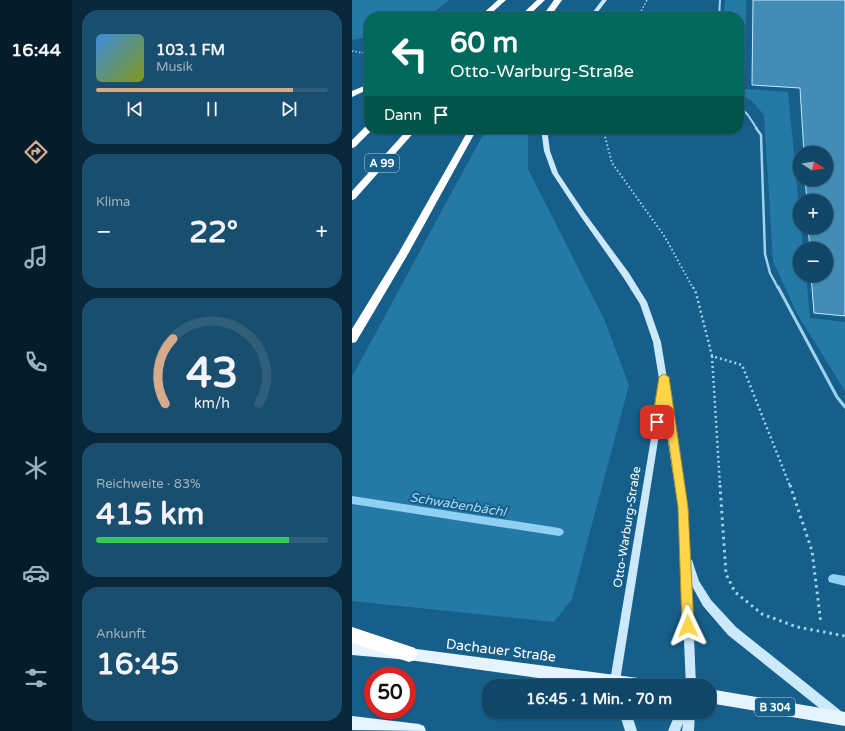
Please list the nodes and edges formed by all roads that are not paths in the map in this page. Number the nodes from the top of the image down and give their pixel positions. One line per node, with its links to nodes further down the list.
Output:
1 (502, 0): 6 (highway)
2 (541, 0): 7 (highway)
3 (558, 0): 8 (highway)
4 (606, 0): 9 (main road)
5 (720, 0): 10 (lane)
6 (489, 12)
7 (528, 12)
8 (550, 12)
9 (595, 12)
10 (719, 12)
11 (364, 88): 12 (highway)
12 (352, 94)
13 (744, 111): 22 (lane)
14 (364, 133): 18 (highway, A 99)
15 (409, 134): 19 (highway, A 99)
16 (470, 134): 20 (highway)
17 (545, 134): 21 (main road, Otto-Warburg-Straße)
18 (352, 145)
19 (352, 197)
20 (352, 339)
21 (664, 377): 23 (main road, Otto-Warburg-Straße); 28 (main road, Otto-Warburg-Straße)
22 (845, 407)
23 (685, 552): 29 (main road, Otto-Warburg-Straße); 34 (main road, B 304)
24 (352, 635): 26 (highway)
25 (352, 649): 26 (main road, Dachauer Straße)
26 (409, 654): 27 (main road, Dachauer Straße)
27 (587, 679)
28 (617, 679)
29 (690, 679)
30 (716, 697): 34 (main road, B 304)
31 (627, 719): 37 (main road)
32 (679, 719): 38 (main road)
33 (689, 719): 39 (main road)
34 (843, 719)
35 (352, 723): 36 (main road)
36 (419, 731)
37 (631, 731)
38 (674, 731)
39 (688, 731)

